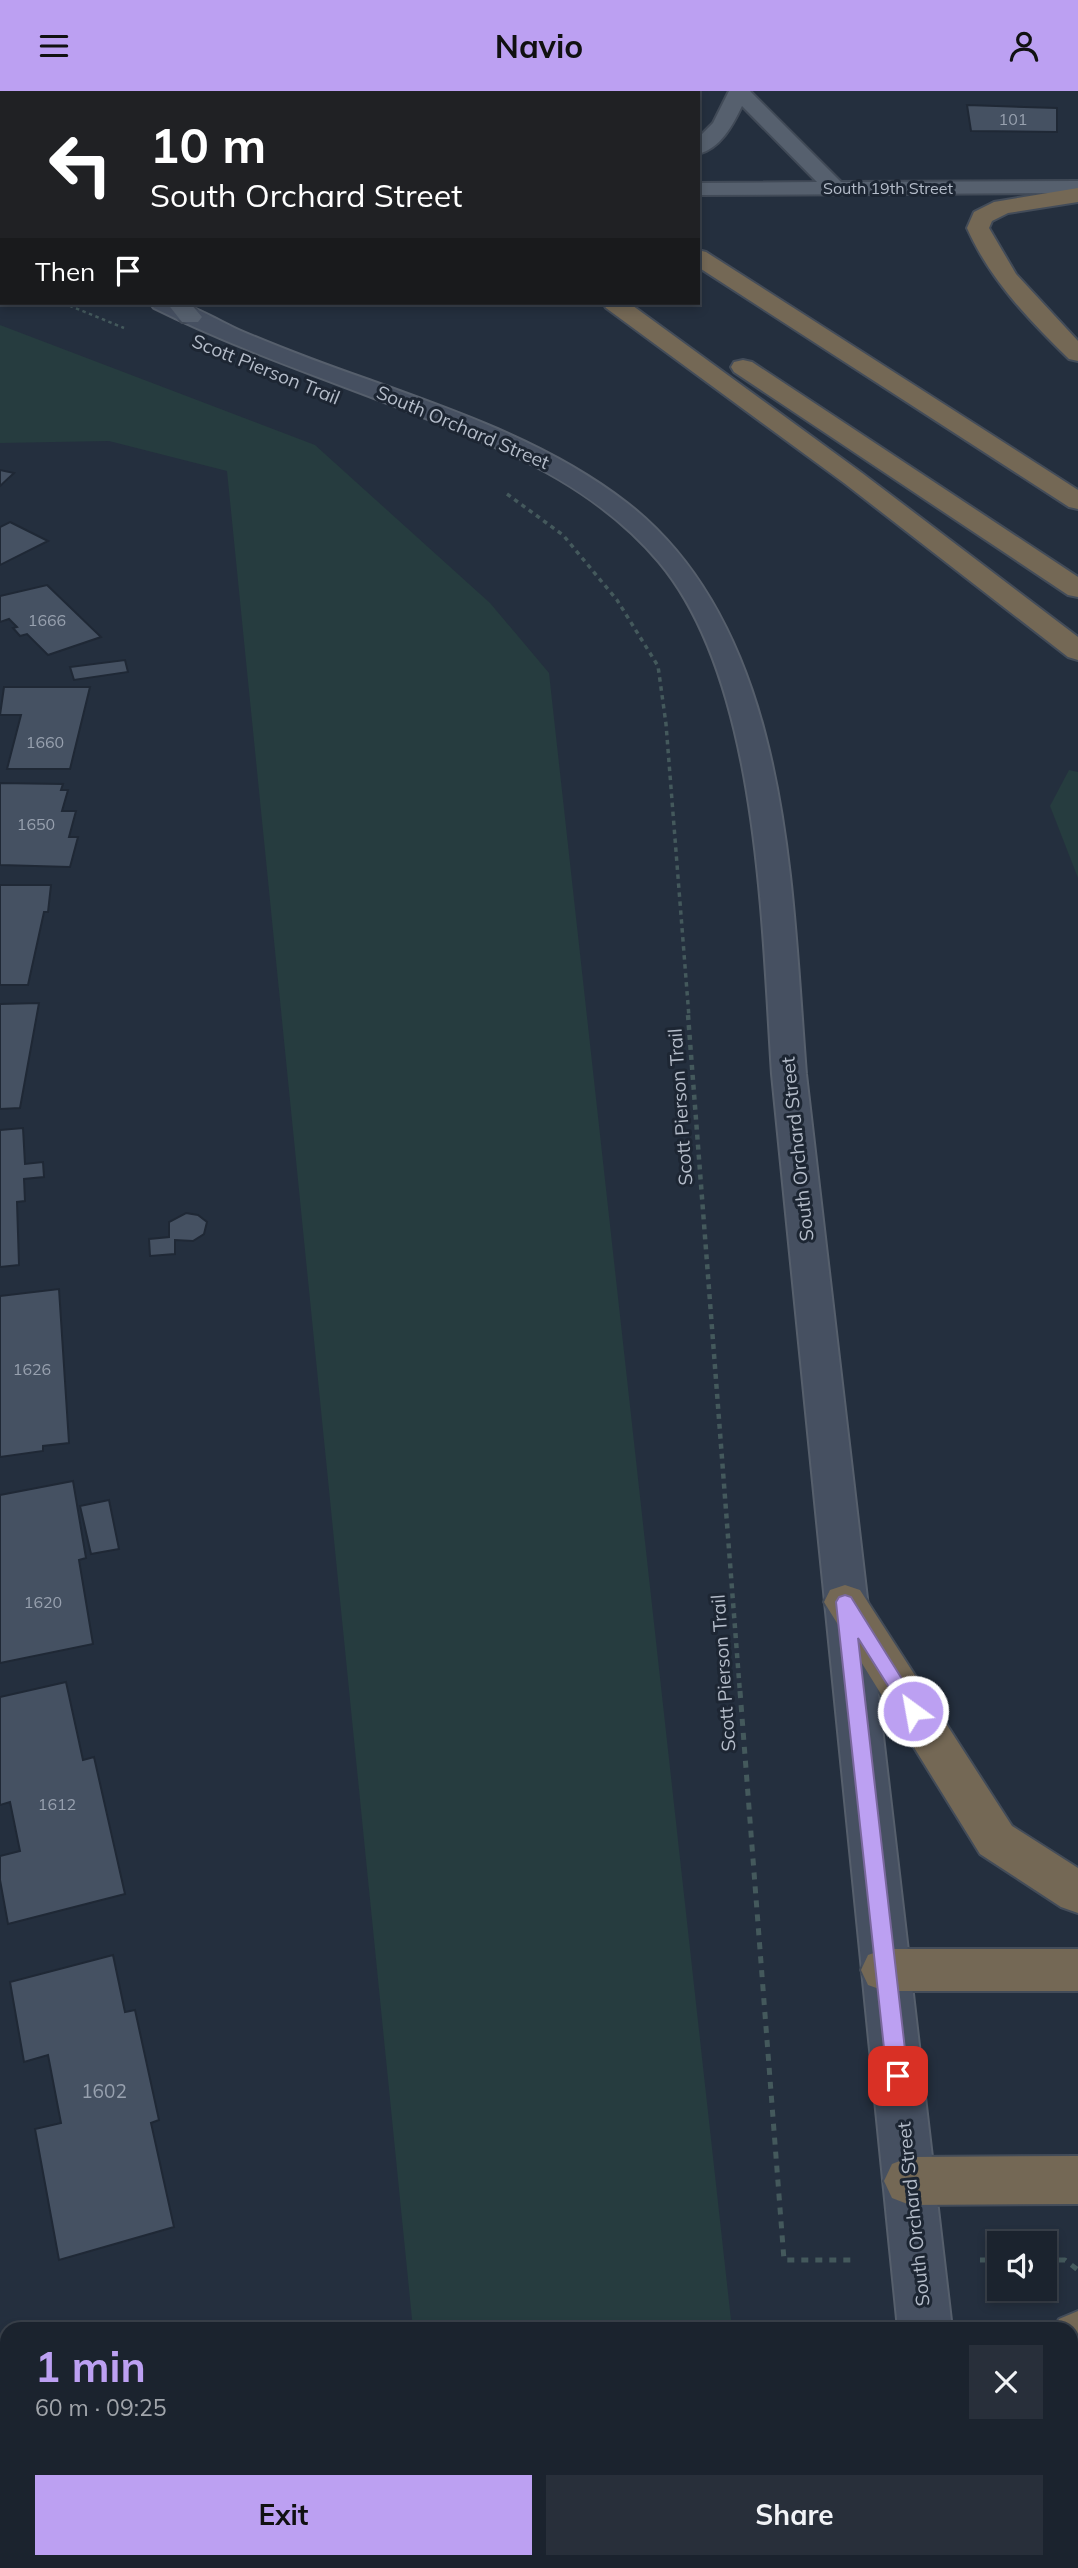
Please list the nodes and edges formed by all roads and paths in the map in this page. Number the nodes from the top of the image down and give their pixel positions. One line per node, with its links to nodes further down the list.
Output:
1 (739, 91): 2 (main road); 4 (main road)
2 (700, 147)
3 (1078, 187): 4 (main road, South 19th Street)
4 (835, 188): 5 (main road, South 19th Street)
5 (704, 189)
6 (1078, 195): 13 (highway)
7 (700, 258): 15 (highway)
8 (68, 305): 12 (path)
9 (617, 305): 17 (highway)
10 (648, 305): 16 (highway)
11 (177, 307): 18 (main road, South Orchard Street)
12 (127, 330)
13 (1078, 354)
14 (507, 494): 24 (path, Scott Pierson Trail)
15 (1078, 501)
16 (1078, 589)
17 (1078, 651)
18 (845, 1602): 19 (highway); 20 (main road, South Orchard Street)
19 (1078, 1893)
20 (885, 1970): 21 (highway); 23 (main road, South Orchard Street)
21 (1078, 1970)
22 (1078, 2180): 23 (highway)
23 (910, 2181): 27 (main road, South Orchard Street)
24 (784, 2260)
25 (1057, 2260): 26 (path)
26 (1078, 2270)
27 (924, 2322)

